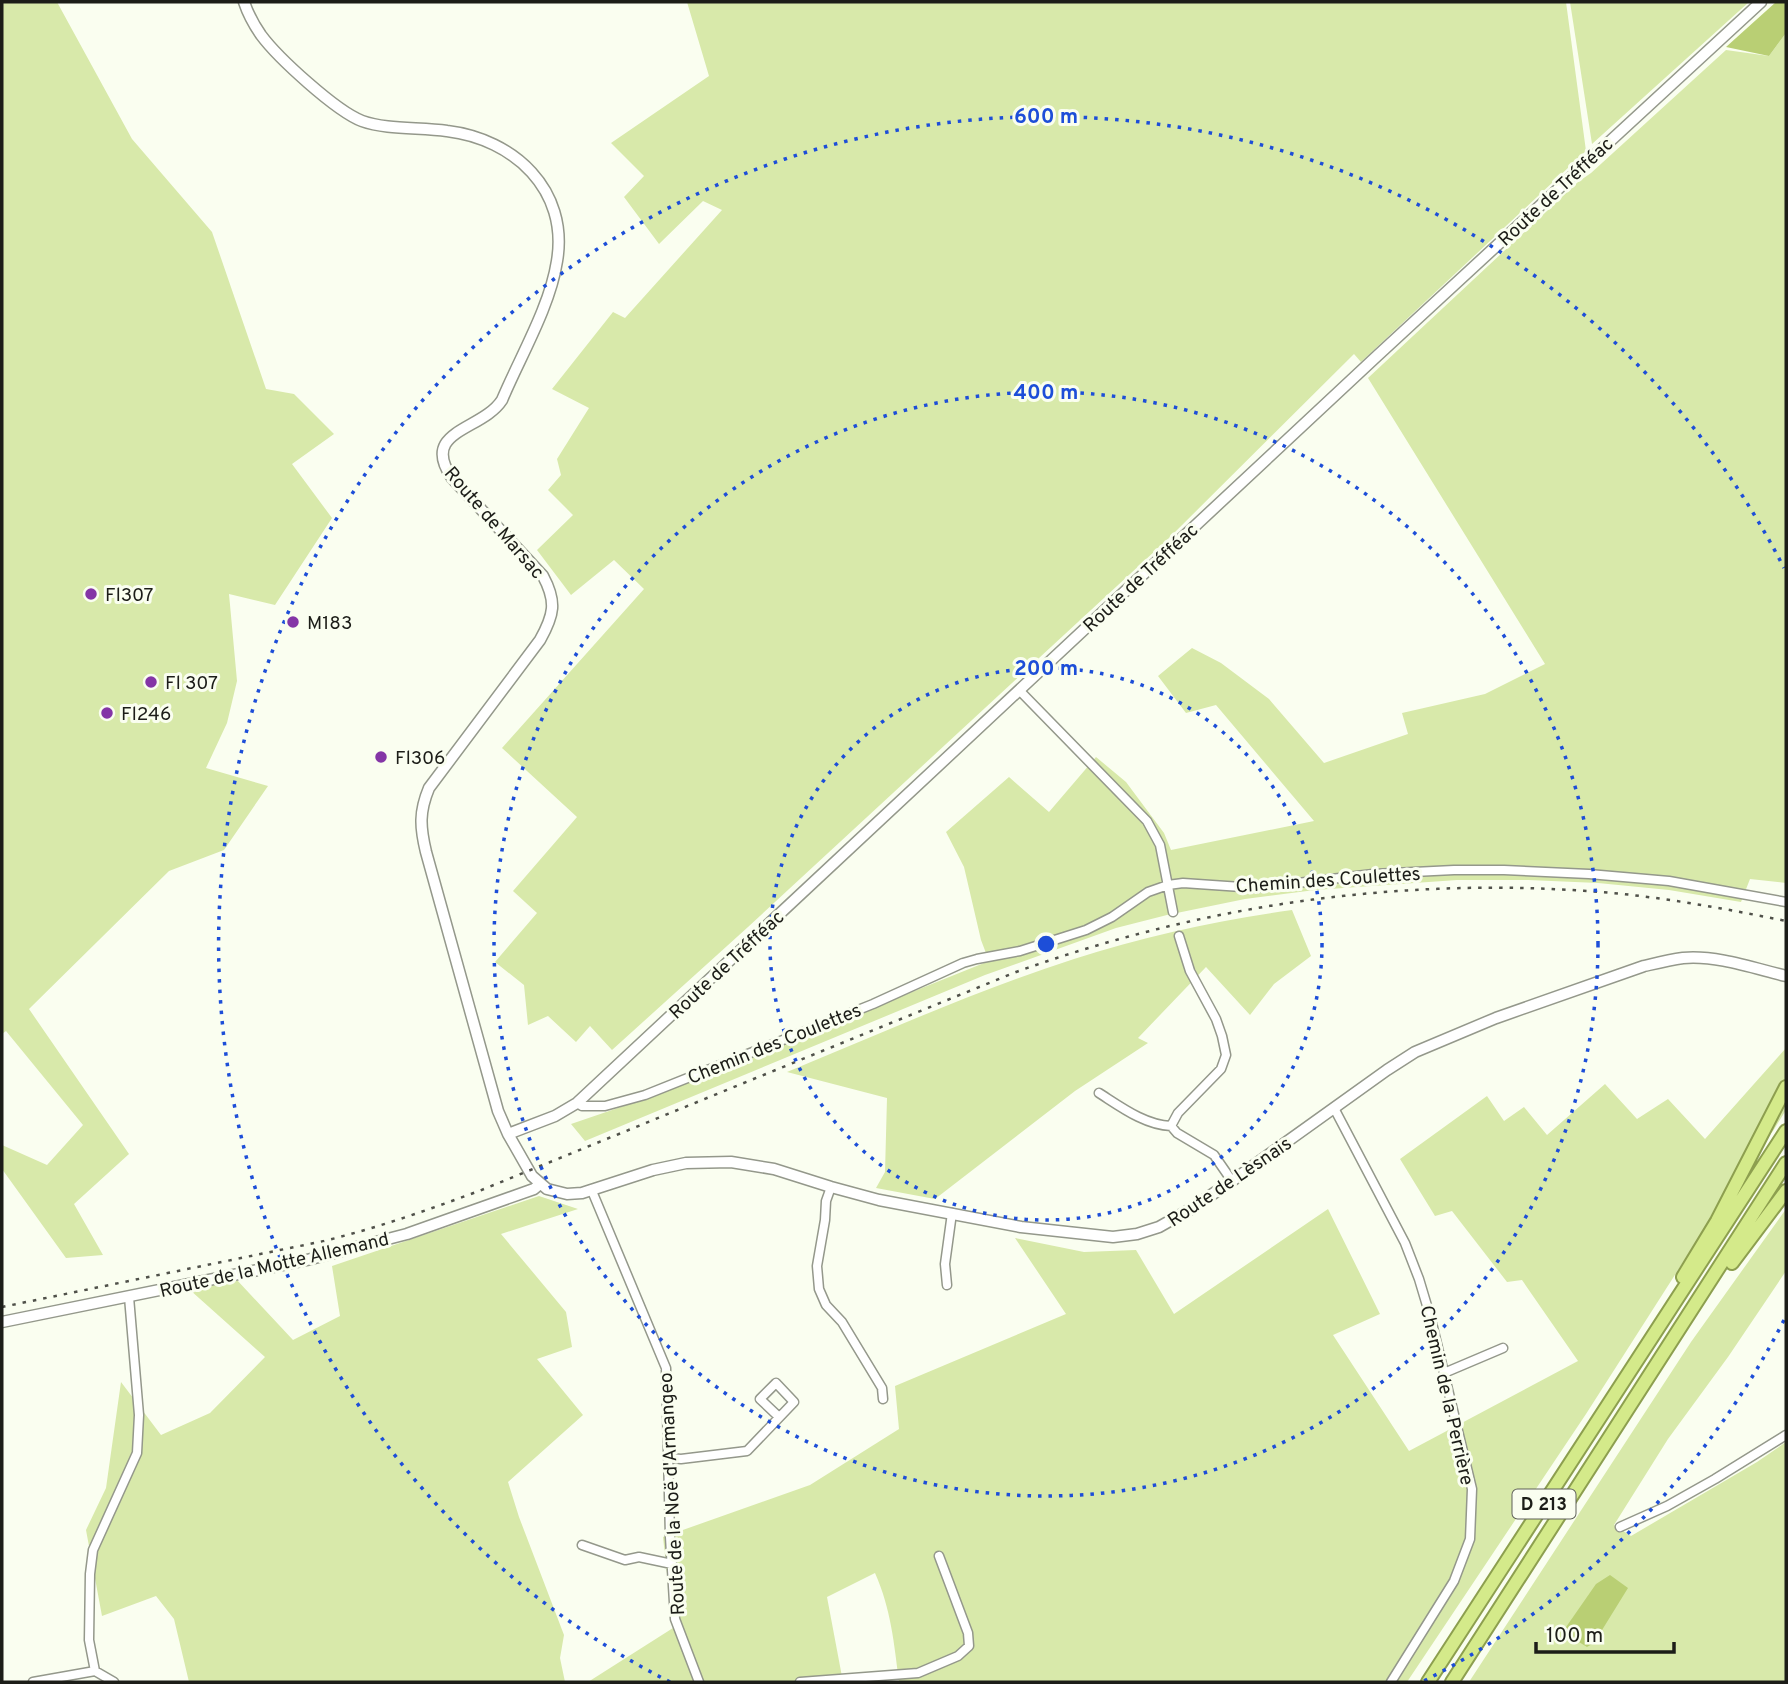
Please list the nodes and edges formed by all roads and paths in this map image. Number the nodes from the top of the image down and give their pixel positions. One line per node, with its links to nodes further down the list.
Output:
1 (244, 2): 15 (street, Route de Marsac)
2 (1760, 2): 3 (street, Route de Tréfféac)
3 (1019, 690): 4 (street); 11 (street, Route de Tréfféac)
4 (1168, 884): 5 (street, Chemin des Coulettes); 6 (street); 11 (street, Chemin des Coulettes)
5 (1786, 902)
6 (1173, 912)
7 (1179, 936): 13 (street)
8 (1784, 975): 12 (street, Route de Lèsnais)
9 (1786, 1087): 27 (highway)
10 (1099, 1093): 13 (street)
11 (577, 1103): 15 (street, Route de Tréfféac)
12 (1334, 1108): 17 (street, Route de Lèsnais); 29 (street, Chemin de la Perrière)
13 (1171, 1126): 17 (street)
14 (1786, 1131): 27 (highway, D 213)
15 (508, 1134): 18 (street)
16 (1786, 1163): 23 (highway, D 213)
17 (1232, 1181): 22 (street, Route de Lèsnais)
18 (540, 1184): 20 (street, Route de Lèsnais); 25 (street, Route de la Motte Allemand)
19 (831, 1187): 20 (street, Route de Lèsnais); 22 (street, Route de Lèsnais); 30 (street)
20 (592, 1191): 33 (street, Route de la Noë d'Armangeo)
21 (1786, 1191): 23 (highway)
22 (952, 1213): 24 (street)
23 (1713, 1280): 45 (highway, D 213)
24 (947, 1285)
25 (129, 1297): 26 (street, Route de la Motte Allemand); 38 (street)
26 (2, 1322)
27 (1661, 1327): 44 (highway, D 213)
28 (1503, 1348): 29 (street)
29 (1444, 1373): 43 (street, Chemin de la Perrière)
30 (883, 1399)
31 (779, 1417): 33 (street)
32 (1786, 1435): 34 (street)
33 (669, 1458): 37 (street, Route de la Noë d'Armangeo)
34 (1620, 1527)
35 (582, 1545): 37 (street)
36 (939, 1556): 42 (street)
37 (672, 1564): 41 (street, Route de la Noë d'Armangeo)
38 (95, 1671): 39 (street); 40 (street)
39 (33, 1682)
40 (114, 1682)
41 (699, 1682)
42 (800, 1682)
43 (1391, 1682)
44 (1428, 1682)
45 (1452, 1682)

